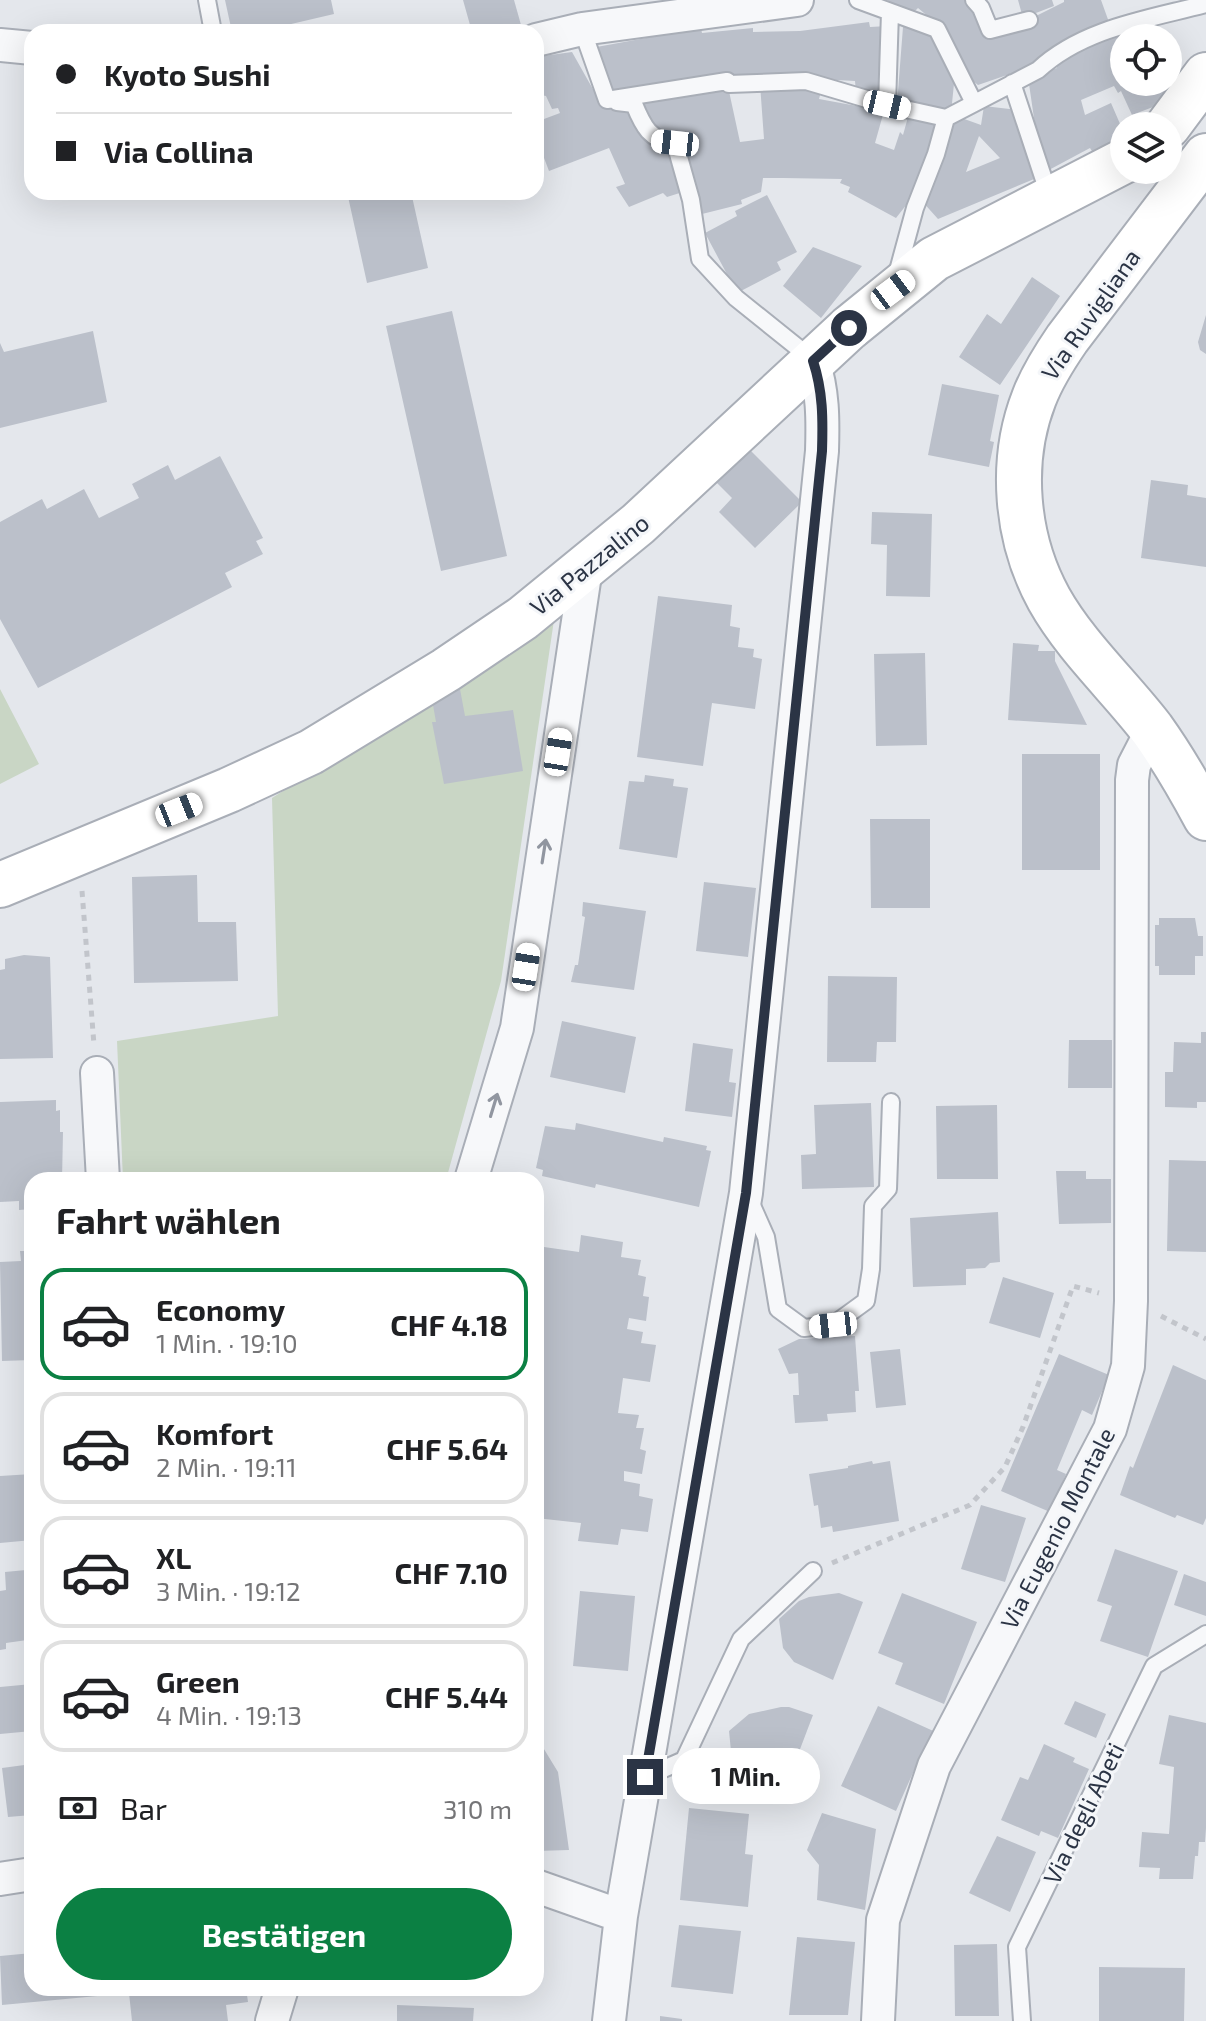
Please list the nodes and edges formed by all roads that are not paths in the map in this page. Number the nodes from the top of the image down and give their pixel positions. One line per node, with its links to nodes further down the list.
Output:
1 (207, 0): 8 (lane)
2 (797, 0): 9 (street)
3 (858, 0): 6 (lane)
4 (974, 0): 7 (lane)
5 (1206, 4): 14 (lane)
6 (890, 12): 16 (lane); 17 (lane)
7 (1029, 20)
8 (212, 24)
9 (582, 29): 10 (street); 15 (lane)
10 (544, 38)
11 (0, 45): 12 (street)
12 (24, 47)
13 (1206, 75): 18 (main road)
14 (1012, 83): 16 (lane); 22 (lane)
15 (607, 100): 17 (lane); 24 (lane)
16 (974, 103): 19 (lane)
17 (887, 105): 19 (lane)
18 (1178, 112)
19 (946, 118): 23 (lane)
20 (1206, 156): 26 (main road, Via Ruvigliana)
21 (1110, 168): 22 (main road, Via Pazzalino)
22 (1050, 198): 23 (main road, Via Pazzalino)
23 (893, 290): 24 (main road, Via Pazzalino)
24 (813, 361): 25 (main road, Via Pazzalino); 33 (street)
25 (586, 568): 28 (main road, Via Pazzalino); 32 (street, one-way to 25)
26 (1152, 730): 27 (main road, Via Ruvigliana); 44 (street, Via Eugenio Montale)
27 (1206, 818)
28 (0, 885)
29 (97, 1073): 31 (street)
30 (891, 1102): 33 (lane)
31 (103, 1172)
32 (473, 1172)
33 (746, 1193): 36 (street)
34 (813, 1571): 36 (lane)
35 (1206, 1634): 45 (lane, Via degli Abeti)
36 (645, 1777): 40 (street)
37 (24, 1875): 38 (street)
38 (0, 1879)
39 (544, 1889): 40 (street)
40 (621, 1916): 43 (street)
41 (280, 1996): 42 (street)
42 (272, 2021)
43 (609, 2021)
44 (878, 2021)
45 (1022, 2021)

